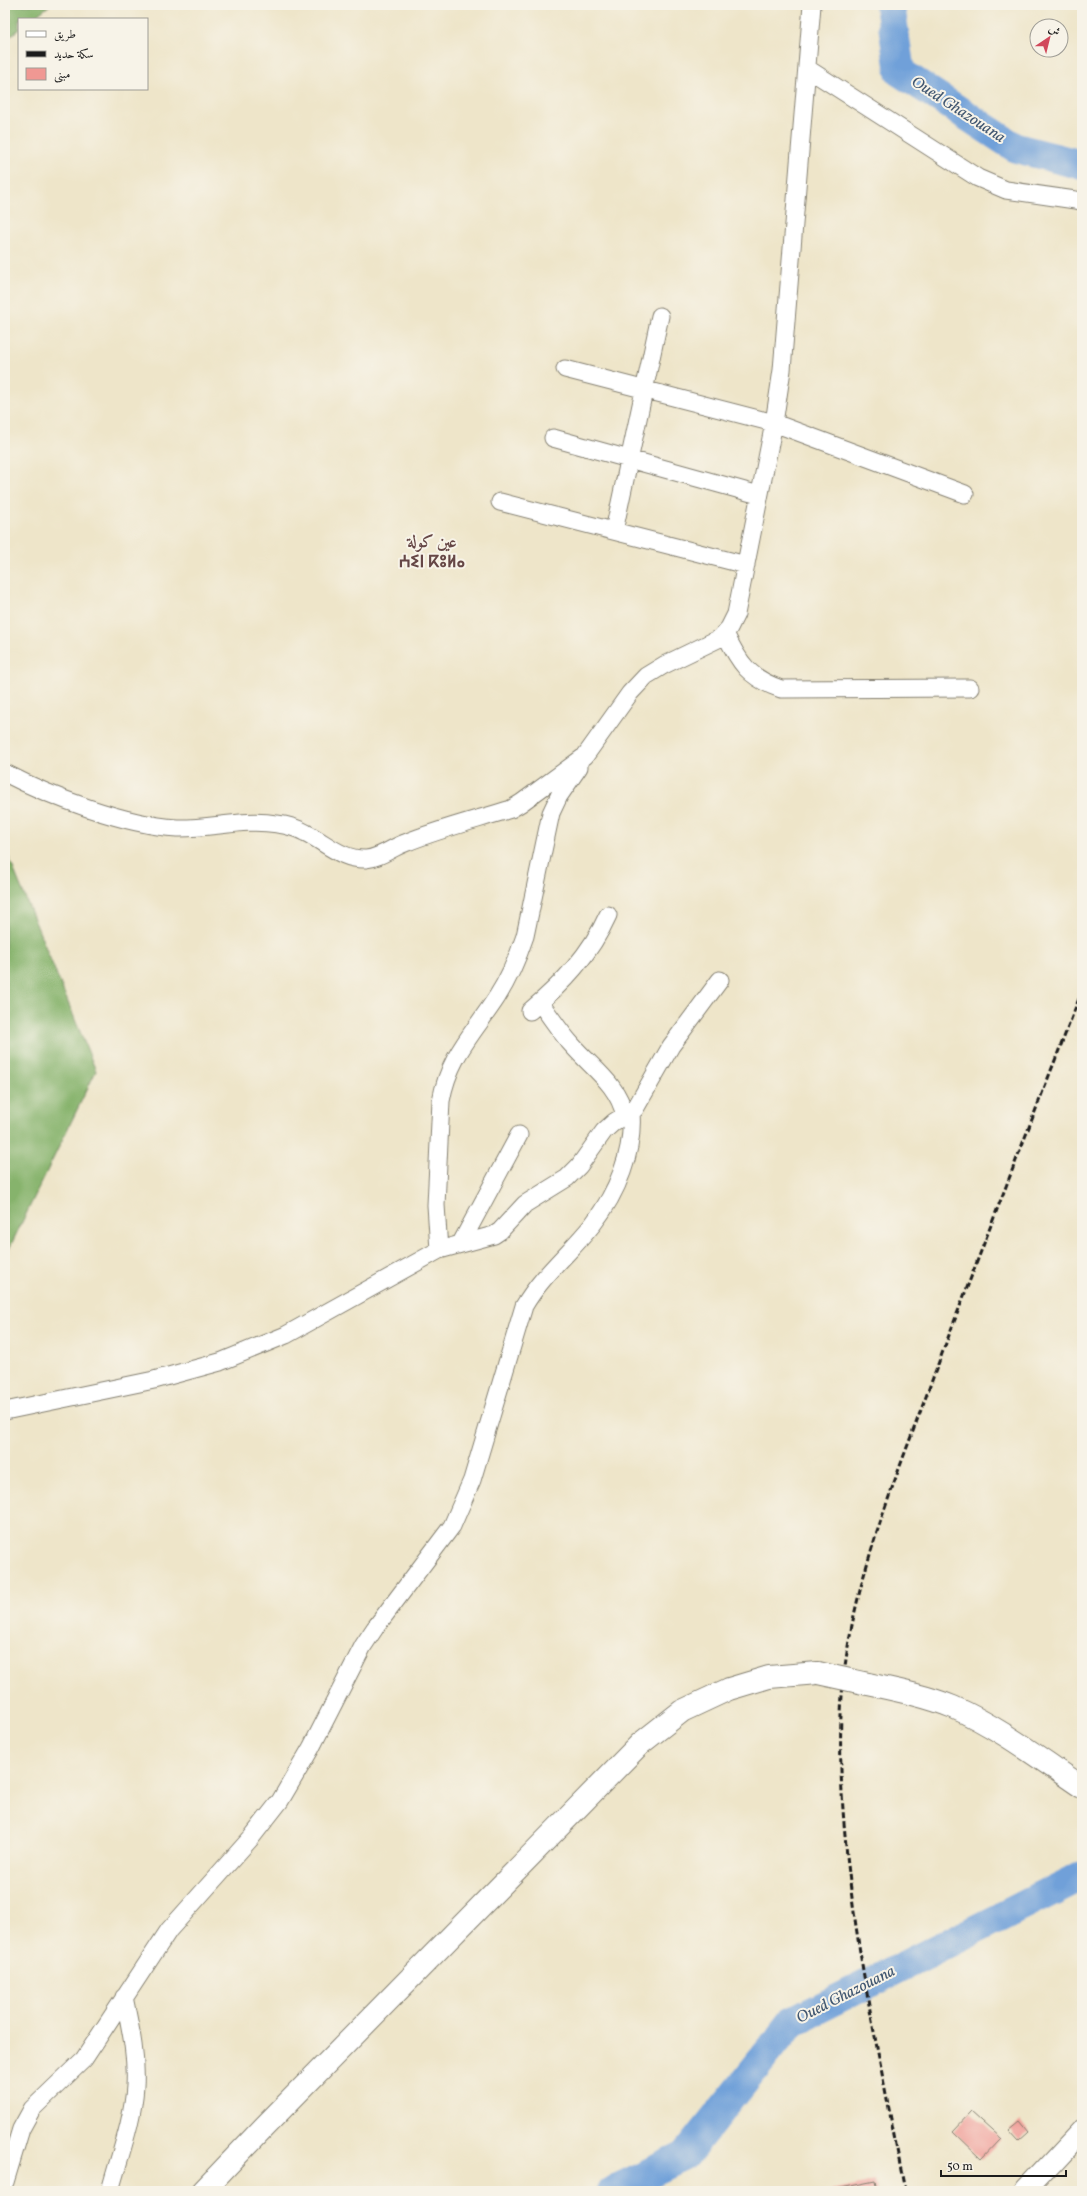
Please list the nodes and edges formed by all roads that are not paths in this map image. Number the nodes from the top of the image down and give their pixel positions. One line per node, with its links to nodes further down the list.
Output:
1 (812, 5): 2 (street)
2 (808, 68): 3 (street); 7 (street)
3 (1082, 201)
4 (660, 316): 6 (street)
5 (565, 369): 6 (street)
6 (644, 390): 7 (street); 9 (street)
7 (774, 423): 10 (street); 11 (street)
8 (553, 438): 9 (street)
9 (630, 460): 11 (street); 13 (street)
10 (965, 494)
11 (760, 495): 14 (street)
12 (500, 502): 13 (street)
13 (614, 532): 14 (street)
14 (746, 565): 15 (street)
15 (725, 633): 16 (street); 17 (street)
16 (970, 688)
17 (585, 756): 18 (street); 24 (street)
18 (5, 773)
19 (608, 915): 21 (street)
20 (720, 980): 21 (street)
21 (628, 1114): 23 (street); 27 (street)
22 (518, 1135): 23 (street)
23 (461, 1243): 24 (street)
24 (439, 1250): 25 (street)
25 (5, 1412)
26 (1082, 1787): 31 (street, bridge)
27 (124, 1997): 29 (street); 30 (street)
28 (1082, 2131): 32 (street)
29 (5, 2182)
30 (110, 2191)
31 (203, 2191)
32 (1026, 2191)

